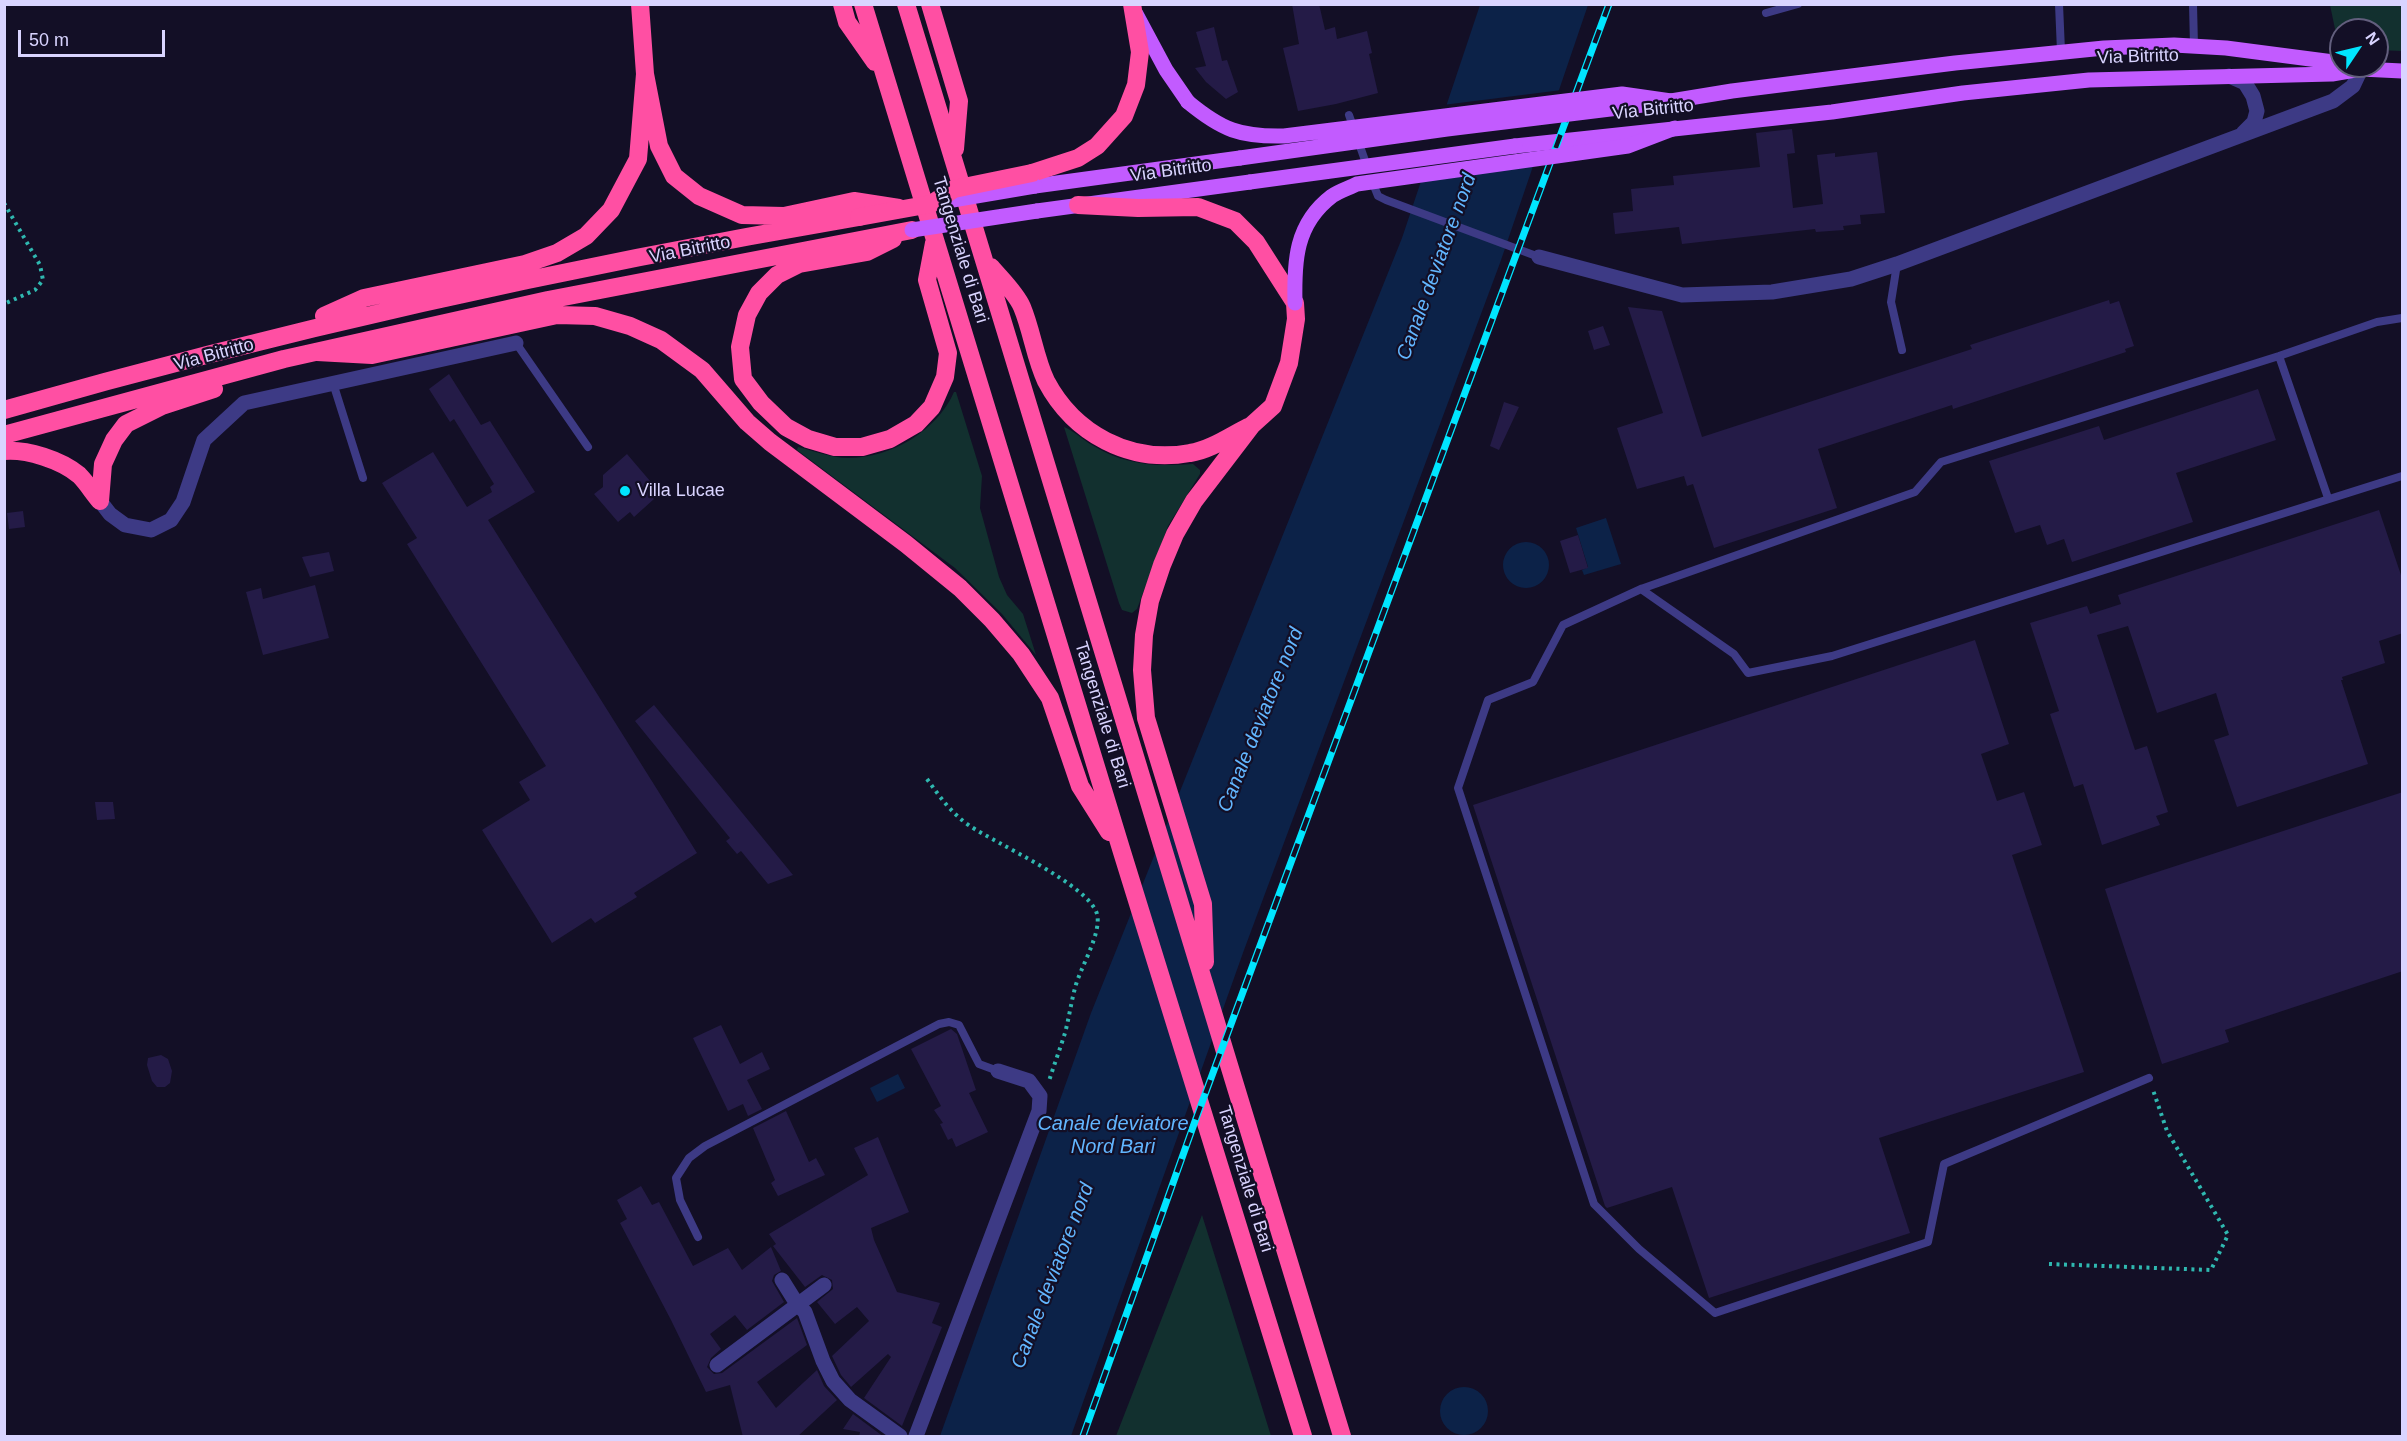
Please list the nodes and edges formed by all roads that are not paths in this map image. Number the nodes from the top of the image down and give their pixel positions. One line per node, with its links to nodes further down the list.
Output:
1 (640, 4): 14 (highway)
2 (842, 4): 17 (highway)
3 (863, 4): 17 (highway, Tangenziale di Bari)
4 (906, 4): 23 (highway, Tangenziale di Bari)
5 (930, 4): 23 (highway)
6 (1798, 4): 10 (lane)
7 (2059, 4): 12 (lane)
8 (2193, 4): 11 (lane)
9 (1133, 8): 19 (main road, bridge); 24 (highway)
10 (1766, 13)
11 (2194, 46): 12 (main road, Via Bitritto); 13 (main road, Via Bitritto)
12 (2061, 51): 19 (main road, Via Bitritto)
13 (2329, 60)
14 (645, 74): 26 (highway); 34 (highway)
15 (2329, 74): 16 (main road, Via Bitritto)
16 (2229, 76): 21 (main road, Via Bitritto); 22 (street)
17 (885, 78): 28 (highway, Tangenziale di Bari)
18 (2354, 78): 22 (street)
19 (1671, 101): 24 (main road, Via Bitritto, bridge)
20 (1349, 115): 29 (lane, bridge)
21 (1676, 128): 25 (main road, Via Bitritto, bridge); 32 (main road, bridge)
22 (2241, 134): 31 (street)
23 (954, 160): 30 (highway, Tangenziale di Bari)
24 (1033, 180): 26 (highway, Via Bitritto, bridge)
25 (1078, 205): 27 (main road, Via Bitritto, bridge); 32 (highway)
26 (903, 209): 34 (highway, Via Bitritto, bridge)
27 (912, 230): 28 (highway); 37 (highway, Via Bitritto)
28 (934, 239): 51 (highway, Tangenziale di Bari)
29 (1539, 257): 31 (street)
30 (985, 260): 42 (highway); 52 (highway, Tangenziale di Bari)
31 (1897, 264): 36 (lane)
32 (1295, 303): 42 (highway)
33 (2403, 318): 38 (lane)
34 (272, 338): 41 (highway, Via Bitritto)
35 (516, 343): 40 (street); 44 (lane)
36 (1902, 350)
37 (317, 352): 39 (highway, Via Bitritto); 51 (highway)
38 (2279, 356): 48 (lane); 50 (lane)
39 (265, 363): 43 (highway, Via Bitritto); 49 (highway)
40 (333, 383): 47 (lane); 49 (street)
41 (4, 410)
42 (1252, 425): 52 (highway)
43 (4, 435)
44 (588, 447)
45 (4, 451): 49 (highway)
46 (2403, 476): 48 (lane)
47 (363, 478)
48 (2328, 498): 50 (lane)
49 (100, 501)
50 (1641, 589): 54 (lane)
51 (1122, 852): 62 (highway, Tangenziale di Bari)
52 (1206, 986): 63 (highway, Tangenziale di Bari)
53 (998, 1071): 55 (lane); 61 (street)
54 (2149, 1078)
55 (698, 1237)
56 (782, 1280): 58 (street)
57 (824, 1285): 58 (street)
58 (797, 1304): 59 (street); 60 (street)
59 (717, 1365)
60 (900, 1437)
61 (916, 1437)
62 (1303, 1437)
63 (1342, 1437)

